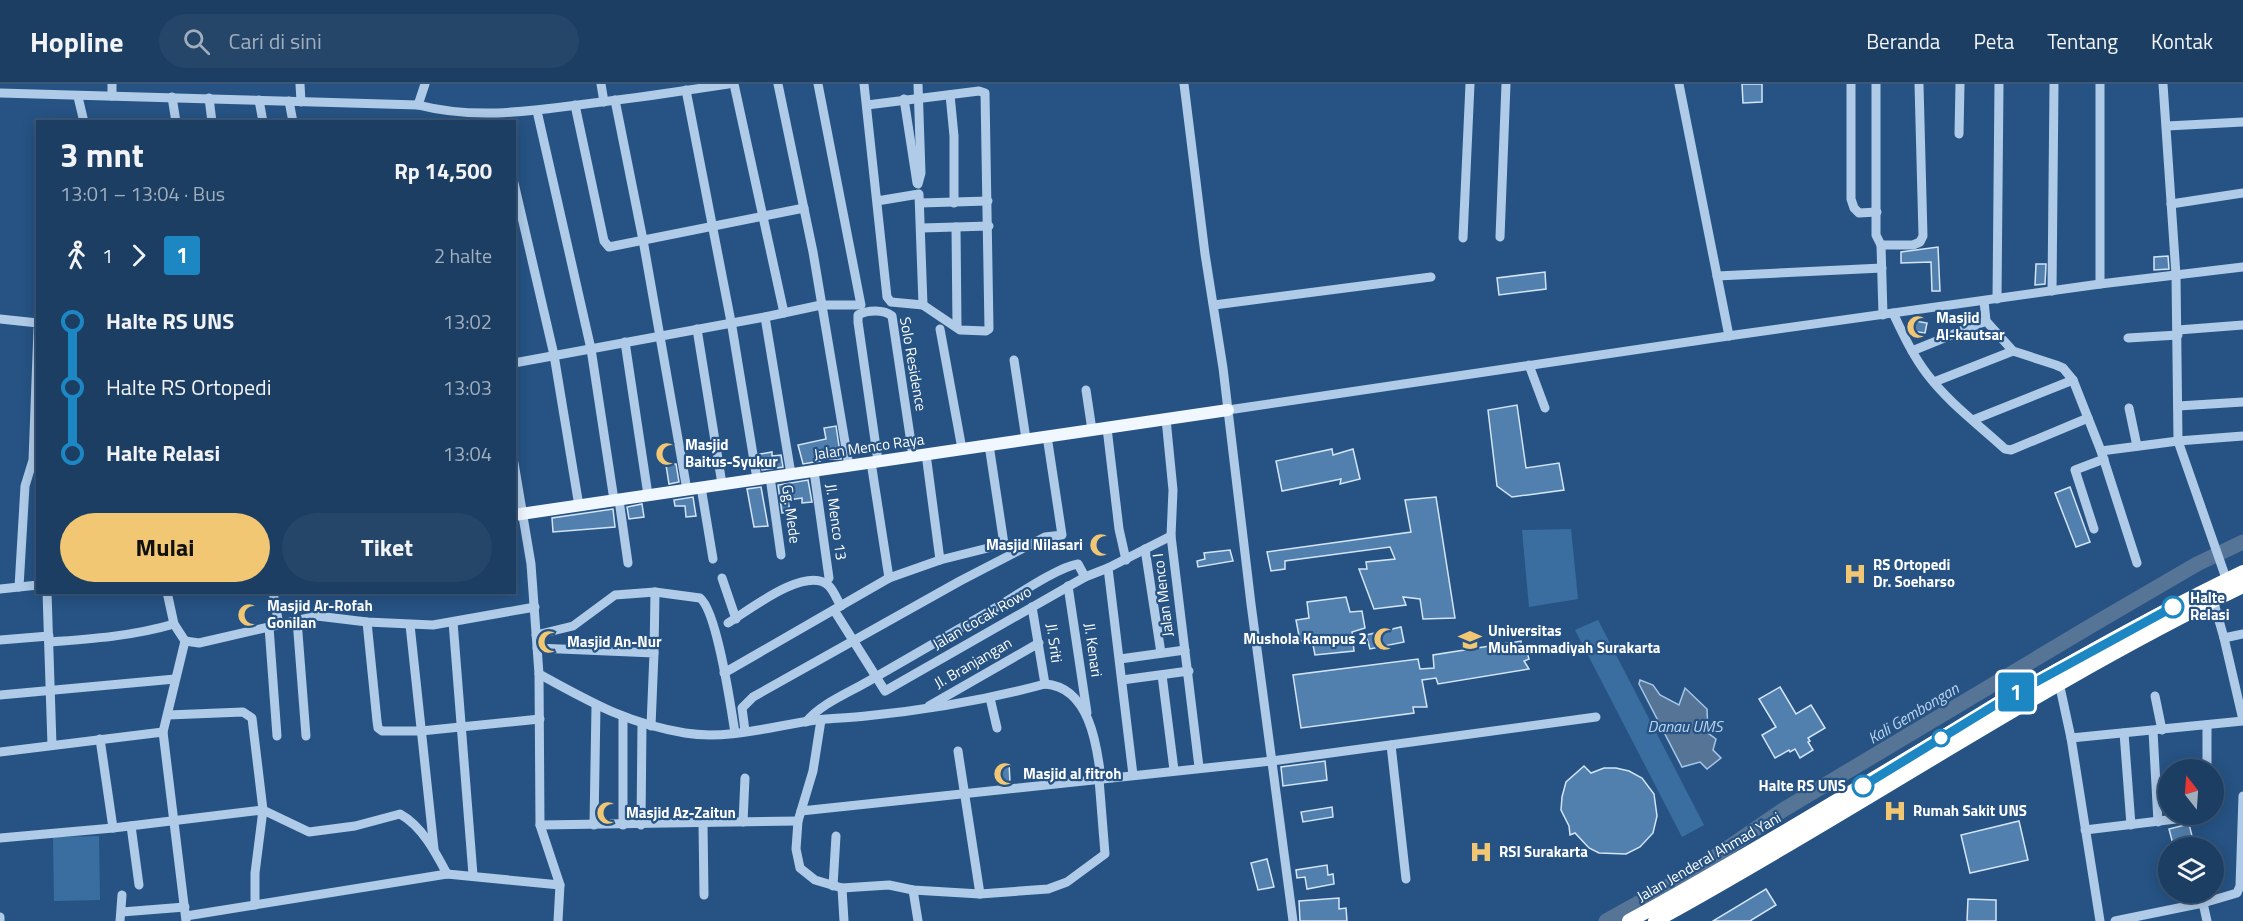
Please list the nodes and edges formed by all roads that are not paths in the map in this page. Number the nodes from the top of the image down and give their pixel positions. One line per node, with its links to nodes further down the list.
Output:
1 (112, 84): 27 (street)
2 (300, 84): 36 (street)
3 (425, 84): 38 (street)
4 (601, 84): 37 (street)
5 (727, 84): 24 (street)
6 (734, 84): 62 (street)
7 (778, 84): 60 (street)
8 (818, 84): 80 (street)
9 (864, 84): 40 (street)
10 (918, 84): 31 (street)
11 (1184, 84): 82 (street)
12 (1470, 84): 68 (street)
13 (1506, 84): 67 (street)
14 (1679, 84): 74 (street)
15 (1851, 84): 61 (street)
16 (1876, 84): 61 (street)
17 (1920, 84): 70 (street)
18 (1960, 84): 52 (street)
19 (1999, 84): 78 (street)
20 (2054, 84): 77 (street)
21 (2100, 84): 76 (street)
22 (2163, 84): 51 (street)
23 (983, 88): 26 (street); 57 (street)
24 (686, 90): 34 (street); 63 (street)
25 (0, 93): 28 (street)
26 (950, 95): 31 (street); 58 (street)
27 (112, 96): 28 (street); 29 (street)
28 (78, 97): 44 (street)
29 (172, 97): 30 (street); 45 (street)
30 (209, 98): 33 (street); 46 (street)
31 (919, 98): 32 (street); 55 (street)
32 (904, 99): 40 (street); 55 (street)
33 (259, 100): 35 (street); 47 (street)
34 (615, 100): 37 (street); 69 (street)
35 (289, 101): 36 (street); 48 (street)
36 (301, 102): 38 (street)
37 (604, 102): 39 (street)
38 (418, 105): 41 (street)
39 (575, 105): 42 (street); 69 (street)
40 (867, 105): 56 (street)
41 (445, 111): 43 (street); 49 (street)
42 (537, 111): 43 (street); 99 (street)
43 (500, 118)
44 (84, 120)
45 (176, 120)
46 (212, 120)
47 (263, 120)
48 (293, 120)
49 (447, 120)
50 (2243, 122): 51 (street)
51 (2167, 126): 59 (street)
52 (1959, 134)
53 (516, 192): 102 (street)
54 (2243, 193): 59 (street)
55 (919, 194): 56 (street); 58 (street); 66 (street)
56 (877, 201): 81 (street)
57 (988, 201): 58 (street); 64 (street)
58 (954, 203)
59 (2171, 204): 73 (street)
60 (804, 208): 62 (street); 80 (street)
61 (1876, 212): 70 (street)
62 (763, 216): 63 (street); 83 (street)
63 (712, 226): 69 (street); 89 (street)
64 (988, 226): 65 (street); 91 (street)
65 (956, 227): 66 (street); 91 (street)
66 (922, 228): 81 (street)
67 (1500, 237)
68 (1463, 238)
69 (644, 240): 95 (street)
70 (1881, 245): 72 (street)
71 (2243, 267): 73 (street)
72 (1882, 268): 74 (street); 84 (street)
73 (2176, 275): 76 (street); 94 (street)
74 (1717, 276): 96 (street)
75 (1431, 277): 82 (street)
76 (2100, 284): 77 (street)
77 (2052, 291): 78 (street)
78 (1996, 299): 79 (street)
79 (1984, 301): 84 (street); 87 (street)
80 (821, 305): 83 (street); 131 (street)
81 (923, 305): 91 (street)
82 (1214, 305): 114 (street)
83 (784, 313): 85 (street)
84 (1888, 314): 96 (street); 100 (street)
85 (765, 317): 89 (street); 133 (street)
86 (0, 319): 88 (street)
87 (1986, 321): 100 (street); 101 (street)
88 (36, 323)
89 (731, 323): 92 (street); 135 (street)
90 (2243, 325): 94 (street)
91 (957, 326)
92 (697, 329): 95 (street); 136 (street)
93 (940, 329): 126 (street)
94 (2178, 332): 97 (street); 111 (street)
95 (659, 336): 98 (street); 139 (street)
96 (1729, 336): 105 (street)
97 (2128, 338)
98 (625, 342): 99 (street); 140 (street)
99 (591, 348): 102 (street); 141 (street)
100 (1912, 351): 108 (street)
101 (2013, 351): 106 (street); 108 (street)
102 (554, 355): 104 (street); 142 (street)
103 (1014, 360): 122 (street)
104 (516, 363)
105 (1529, 365): 112 (street); 114 (street)
106 (2073, 380): 115 (street); 117 (street)
107 (36, 381): 162 (street)
108 (1934, 382): 117 (street)
109 (1086, 390): 119 (street)
110 (2243, 402): 111 (street)
111 (2178, 406): 123 (street)
112 (1545, 408)
113 (2129, 408): 125 (street)
114 (1228, 410): 116 (main road, Jalan Menco Raya); 236 (street)
115 (2088, 418): 117 (street); 128 (street)
116 (1166, 419): 118 (main road, Jalan Menco Raya); 145 (street, Jalan Menco I)
117 (1973, 420)
118 (1107, 428): 119 (main road, Jalan Menco Raya); 150 (street)
119 (1092, 429): 120 (main road, Jalan Menco Raya)
120 (1047, 436): 122 (main road, Jalan Menco Raya); 185 (street)
121 (2243, 436): 123 (street)
122 (1026, 439): 124 (main road, Jalan Menco Raya)
123 (2178, 441): 125 (street); 161 (street)
124 (989, 445): 126 (main road, Jalan Menco Raya); 149 (street)
125 (2137, 446): 128 (street)
126 (962, 449): 127 (main road, Jalan Menco Raya)
127 (926, 454): 129 (main road, Jalan Menco Raya); 149 (street)
128 (2103, 455): 144 (street); 152 (street)
129 (913, 456): 130 (main road, Jalan Menco Raya); 130 (street, Solo Residence)
130 (874, 462): 131 (main road, Jalan Menco Raya); 158 (street)
131 (849, 466): 132 (main road, Jalan Menco Raya)
132 (814, 471): 133 (main road, Jalan Menco Raya); 157 (street, Jl. Menco 13)
133 (791, 474): 134 (main road, Jalan Menco Raya)
134 (770, 477): 135 (main road, Jalan Menco Raya); 147 (street, Gg. Mede)
135 (757, 479): 136 (main road, Jalan Menco Raya)
136 (722, 484): 137 (main road, Jalan Menco Raya)
137 (701, 487): 139 (main road, Jalan Menco Raya); 148 (street)
138 (516, 489): 143 (street)
139 (687, 490): 140 (main road, Jalan Menco Raya)
140 (648, 495): 141 (main road, Jalan Menco Raya)
141 (617, 500): 142 (main road, Jalan Menco Raya); 151 (street)
142 (579, 506): 143 (main road, Jalan Menco Raya)
143 (518, 515): 169 (street)
144 (2094, 529)
145 (1171, 536): 146 (street); 189 (street, Jalan Menco I)
146 (1146, 549): 150 (street); 191 (street)
147 (781, 555)
148 (713, 559)
149 (940, 560): 158 (street)
150 (1126, 560): 153 (street)
151 (627, 563)
152 (2137, 563)
153 (1108, 568): 154 (street); 192 (street)
154 (1083, 572): 160 (street, Jalan Cocak Rowo); 178 (street)
155 (2243, 572): 161 (highway, Jalan Jenderal Ahmad Yani)
156 (722, 578): 171 (street)
157 (829, 578)
158 (889, 578): 171 (street)
159 (36, 585): 162 (street)
160 (1068, 586): 170 (street, Jalan Cocak Rowo); 211 (street, Jl. Kenari)
161 (2233, 586): 168 (highway, Jalan Jenderal Ahmad Yani)
162 (19, 587): 163 (street)
163 (0, 589)
164 (655, 592): 180 (street); 190 (street); 194 (street)
165 (47, 594): 182 (street)
166 (167, 594): 175 (street)
167 (273, 594): 177 (street)
168 (2211, 595): 181 (street); 198 (highway, Jalan Jenderal Ahmad Yani)
169 (535, 607): 174 (street); 180 (street)
170 (1032, 607): 186 (street, Jl. Sriti); 187 (street, Jalan Cocak Rowo)
171 (837, 608): 185 (street); 194 (street)
172 (297, 620): 173 (street); 177 (street); 227 (street)
173 (367, 622): 176 (street); 220 (street)
174 (453, 622): 176 (street); 218 (street)
175 (174, 624): 182 (street); 184 (street)
176 (410, 625): 220 (street)
177 (274, 626): 184 (street); 226 (street)
178 (956, 631): 187 (street); 197 (street)
179 (2243, 634): 181 (street)
180 (536, 635): 188 (street)
181 (2224, 638): 214 (street)
182 (49, 639): 183 (street); 202 (street)
183 (0, 640)
184 (184, 641): 199 (street)
185 (854, 641): 197 (street); 221 (street)
186 (1039, 642): 201 (street, Jl. Sriti); 207 (street, Jl. Branjangan)
187 (964, 645): 197 (street, Jalan Cocak Rowo)
188 (537, 648): 190 (street); 195 (street)
189 (1185, 650): 191 (street); 193 (street, Jalan Menco I)
190 (654, 653): 216 (street)
191 (1161, 653): 192 (street)
192 (1120, 659): 200 (street)
193 (1189, 671): 196 (street); 237 (street, Jalan Menco I)
194 (724, 673): 224 (street)
195 (539, 674): 206 (street); 212 (street)
196 (1162, 675): 200 (street); 238 (street)
197 (876, 677): 215 (street)
198 (2057, 677): 228 (street); 244 (highway, Jalan Jenderal Ahmad Yani)
199 (175, 679): 202 (street); 208 (street)
200 (1122, 680): 239 (street)
201 (1044, 684): 205 (street); 211 (street)
202 (49, 691): 203 (street); 230 (street)
203 (0, 694)
204 (2155, 696): 222 (street)
205 (990, 698): 207 (street); 219 (street)
206 (596, 706): 209 (street); 252 (street)
207 (923, 709): 213 (street)
208 (168, 715): 223 (street); 245 (street)
209 (623, 717): 216 (street); 253 (street)
210 (1596, 717): 231 (street)
211 (1087, 718): 241 (street)
212 (540, 719): 218 (street); 251 (street)
213 (821, 720): 215 (street); 246 (street)
214 (2243, 721): 217 (street)
215 (806, 722): 221 (street)
216 (647, 725): 224 (street); 254 (street)
217 (2207, 726): 222 (street); 235 (street)
218 (462, 728): 220 (street); 263 (street)
219 (997, 728)
220 (421, 731): 261 (street)
221 (745, 731): 224 (street)
222 (2158, 731): 225 (street); 234 (street)
223 (163, 732): 229 (street); 247 (street)
224 (735, 733)
225 (2124, 733): 228 (street); 255 (street)
226 (277, 736)
227 (306, 736)
228 (2071, 738): 258 (street)
229 (100, 739): 230 (street); 257 (street)
230 (52, 745): 232 (street)
231 (1391, 745): 236 (street); 264 (street)
232 (0, 752)
233 (958, 752): 242 (street)
234 (2158, 759)
235 (2207, 759)
236 (1272, 761): 237 (street); 280 (street)
237 (1199, 767): 238 (street)
238 (1174, 770): 239 (street)
239 (1133, 775): 241 (street)
240 (745, 778): 248 (street)
241 (1100, 779): 242 (street); 269 (street)
242 (966, 795): 246 (street); 269 (street)
243 (2243, 796): 272 (street)
244 (1847, 803): 281 (highway, Jalan Jenderal Ahmad Yani); 282 (highway, Jalan Jenderal Ahmad Yani)
245 (263, 810): 247 (street); 261 (street); 274 (street)
246 (799, 816): 248 (street); 267 (street)
247 (175, 822): 256 (street); 275 (street)
248 (743, 822): 250 (street)
249 (2158, 822): 255 (street)
250 (703, 824): 254 (street); 271 (street)
251 (540, 825): 252 (street); 266 (street)
252 (594, 825): 253 (street)
253 (623, 825): 254 (street)
254 (641, 825)
255 (2131, 825): 258 (street)
256 (131, 826): 257 (street); 265 (street)
257 (113, 828): 260 (street)
258 (2085, 830): 283 (street)
259 (836, 836): 267 (street)
260 (0, 838)
261 (434, 850): 262 (street)
262 (447, 874): 263 (street); 274 (street)
263 (473, 875): 266 (street)
264 (1406, 879)
265 (139, 885)
266 (560, 885): 277 (street)
267 (838, 887): 268 (street); 278 (street)
268 (913, 890): 269 (street); 279 (street)
269 (980, 894)
270 (122, 895): 276 (street)
271 (704, 896)
272 (2224, 898)
273 (2203, 903): 284 (street); 285 (street)
274 (255, 905): 275 (street)
275 (186, 914): 276 (street)
276 (121, 917)
277 (558, 921)
278 (844, 921)
279 (918, 921)
280 (1293, 921)
281 (1629, 921)
282 (1655, 921)
283 (2100, 921)
284 (2115, 921)
285 (2207, 921)

